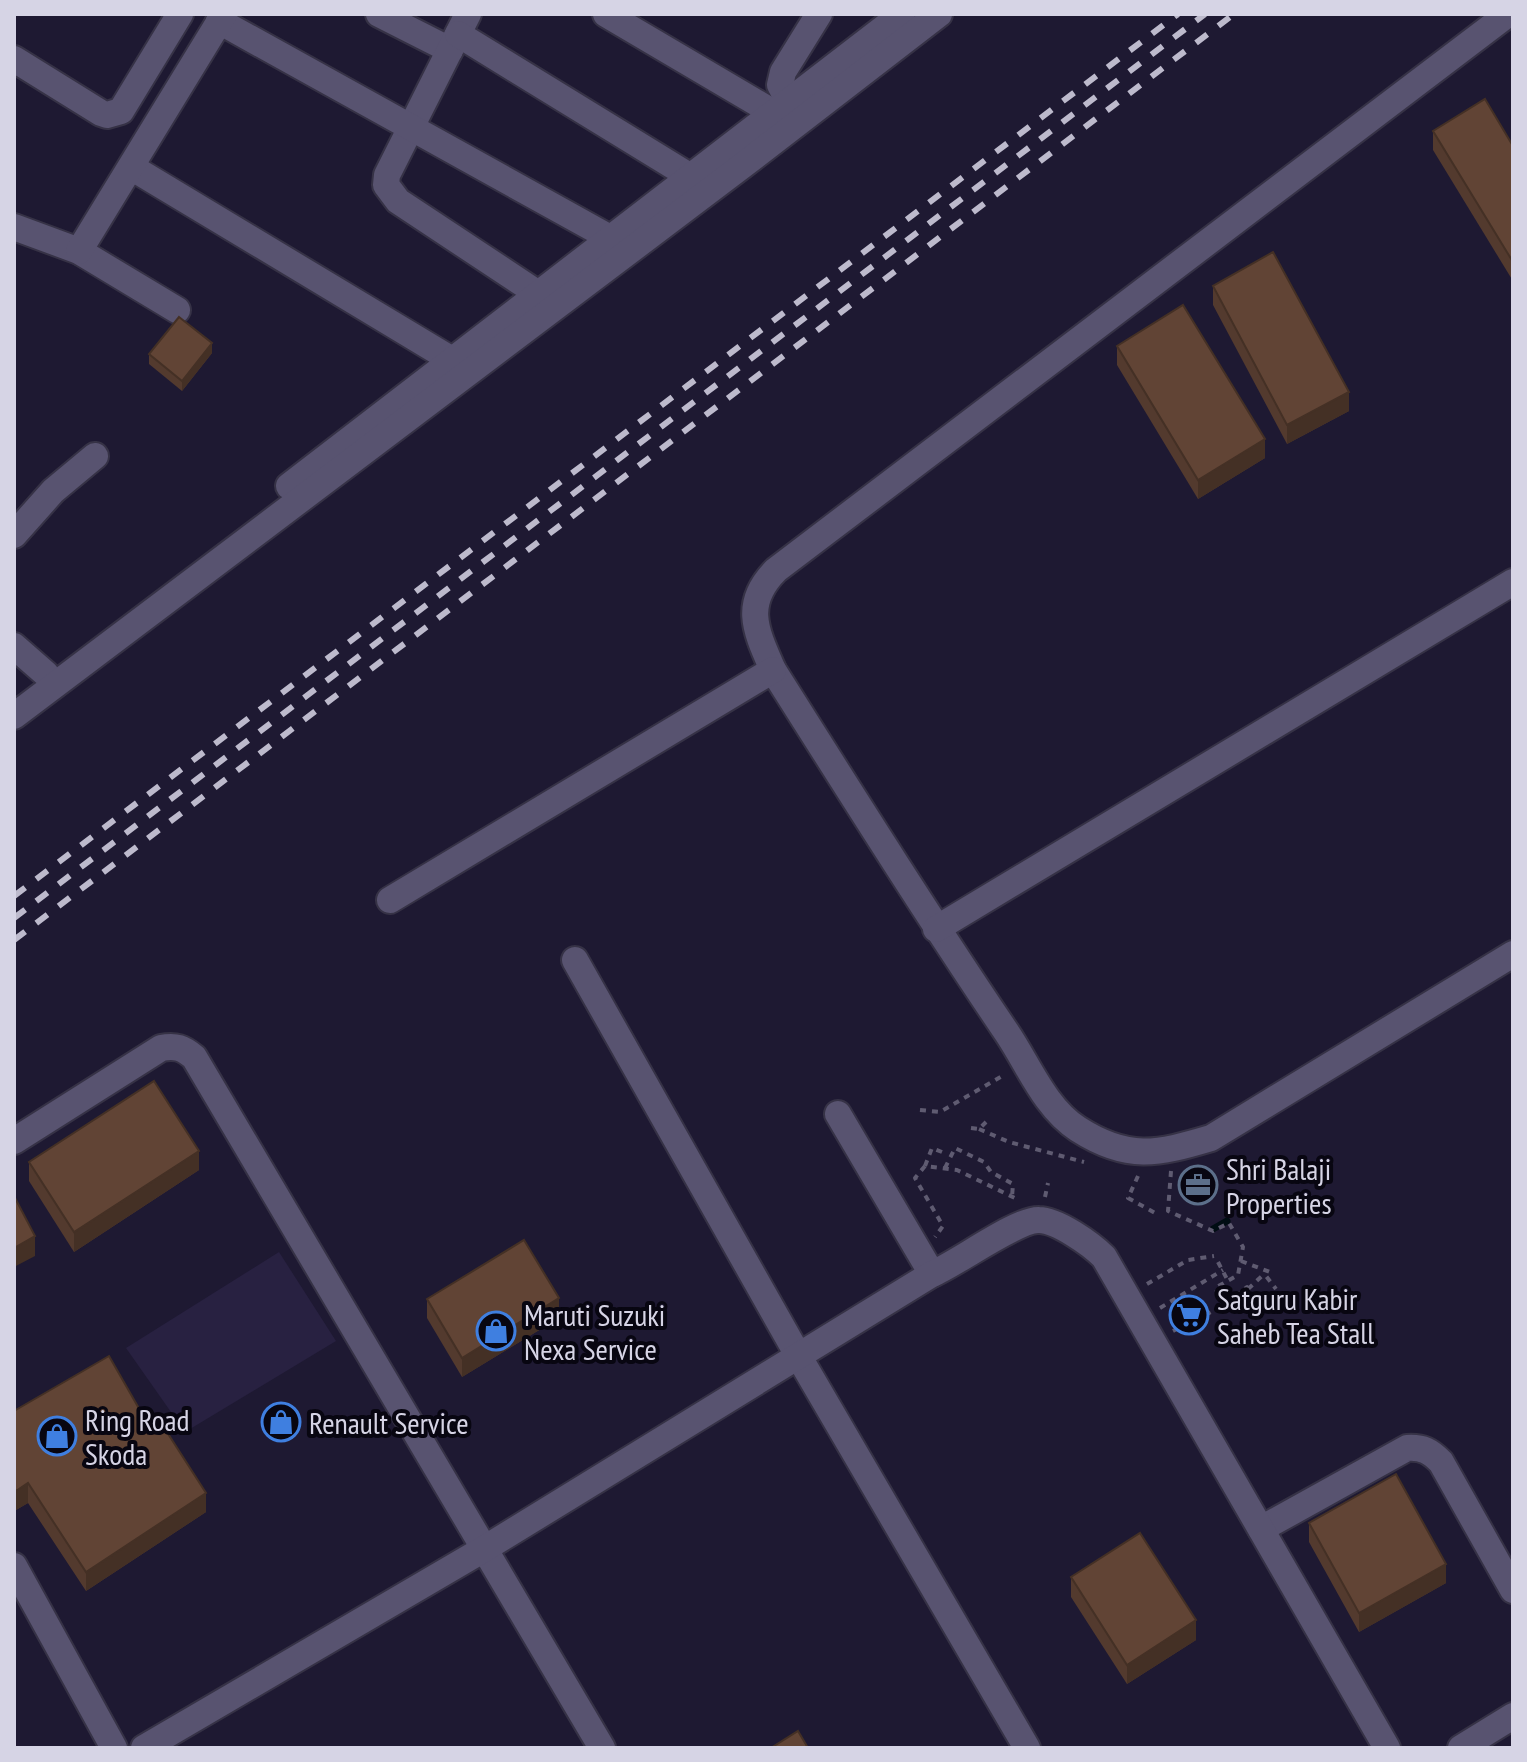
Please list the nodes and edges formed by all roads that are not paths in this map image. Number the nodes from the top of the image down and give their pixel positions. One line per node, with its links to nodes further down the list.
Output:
1 (180, 14): 10 (street)
2 (379, 14): 9 (street)
3 (606, 14): 11 (street)
4 (819, 14): 11 (street)
5 (902, 14): 11 (street)
6 (939, 14): 28 (street)
7 (1508, 14): 25 (street)
8 (222, 18): 12 (street); 13 (street)
9 (459, 33): 12 (street); 14 (street)
10 (14, 59)
11 (781, 108): 14 (street)
12 (410, 127): 16 (street); 18 (street)
13 (131, 167): 17 (street); 20 (street)
14 (691, 177): 16 (street)
15 (14, 227): 17 (street)
16 (612, 239): 18 (street)
17 (79, 251): 19 (street)
18 (540, 295): 20 (street)
19 (177, 310)
20 (452, 360): 26 (street)
21 (95, 456): 22 (street)
22 (14, 535)
23 (1513, 582): 30 (street)
24 (14, 646): 26 (street)
25 (773, 670): 29 (street); 30 (street)
26 (46, 674): 27 (street)
27 (14, 698)
28 (14, 716)
29 (390, 900)
30 (936, 929): 31 (street)
31 (1513, 954)
32 (575, 960): 36 (street)
33 (838, 1114): 35 (street)
34 (14, 1141): 38 (street)
35 (926, 1264): 36 (street); 37 (street)
36 (799, 1357): 38 (street); 45 (street)
37 (1261, 1529): 40 (street); 46 (street)
38 (484, 1549): 43 (street); 44 (street)
39 (15, 1572): 42 (street)
40 (1513, 1590)
41 (1513, 1716): 47 (street)
42 (114, 1748)
43 (144, 1748)
44 (602, 1748)
45 (1027, 1748)
46 (1387, 1748)
47 (1461, 1748)

